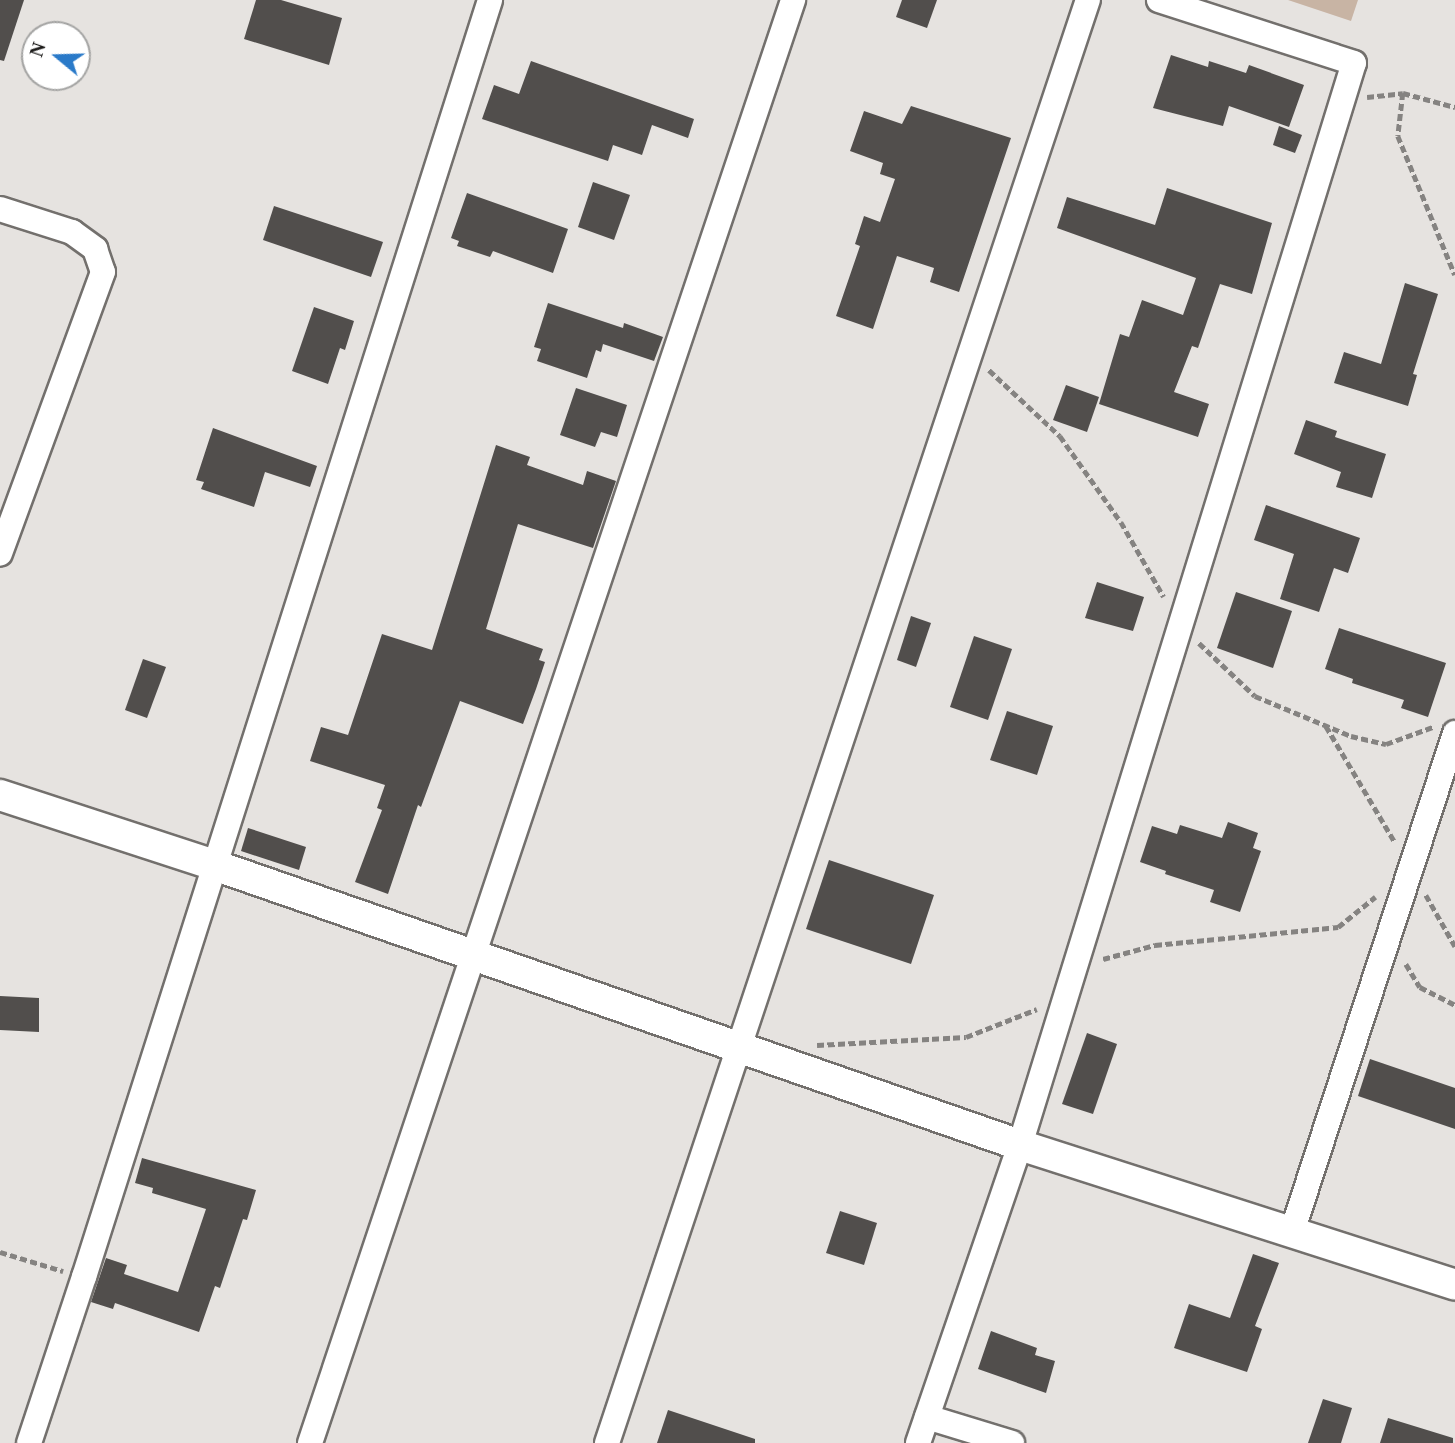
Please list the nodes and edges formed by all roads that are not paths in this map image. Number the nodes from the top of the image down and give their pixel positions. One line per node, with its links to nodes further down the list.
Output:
1 (490, 0): 10 (street)
2 (793, 0): 11 (street)
3 (1088, 0): 12 (street)
4 (1159, 0): 13 (street)
5 (0, 209): 6 (street)
6 (5, 520): 7 (street)
7 (0, 554)
8 (1455, 733): 14 (street)
9 (0, 795): 10 (street)
10 (214, 865): 11 (street); 17 (street)
11 (472, 956): 12 (street); 18 (street)
12 (738, 1049): 13 (street); 19 (street)
13 (1020, 1145): 14 (street); 16 (street)
14 (1292, 1232): 15 (street)
15 (1455, 1284)
16 (927, 1417): 20 (street); 21 (street)
17 (29, 1443)
18 (310, 1443)
19 (607, 1443)
20 (918, 1443)
21 (1012, 1443)

